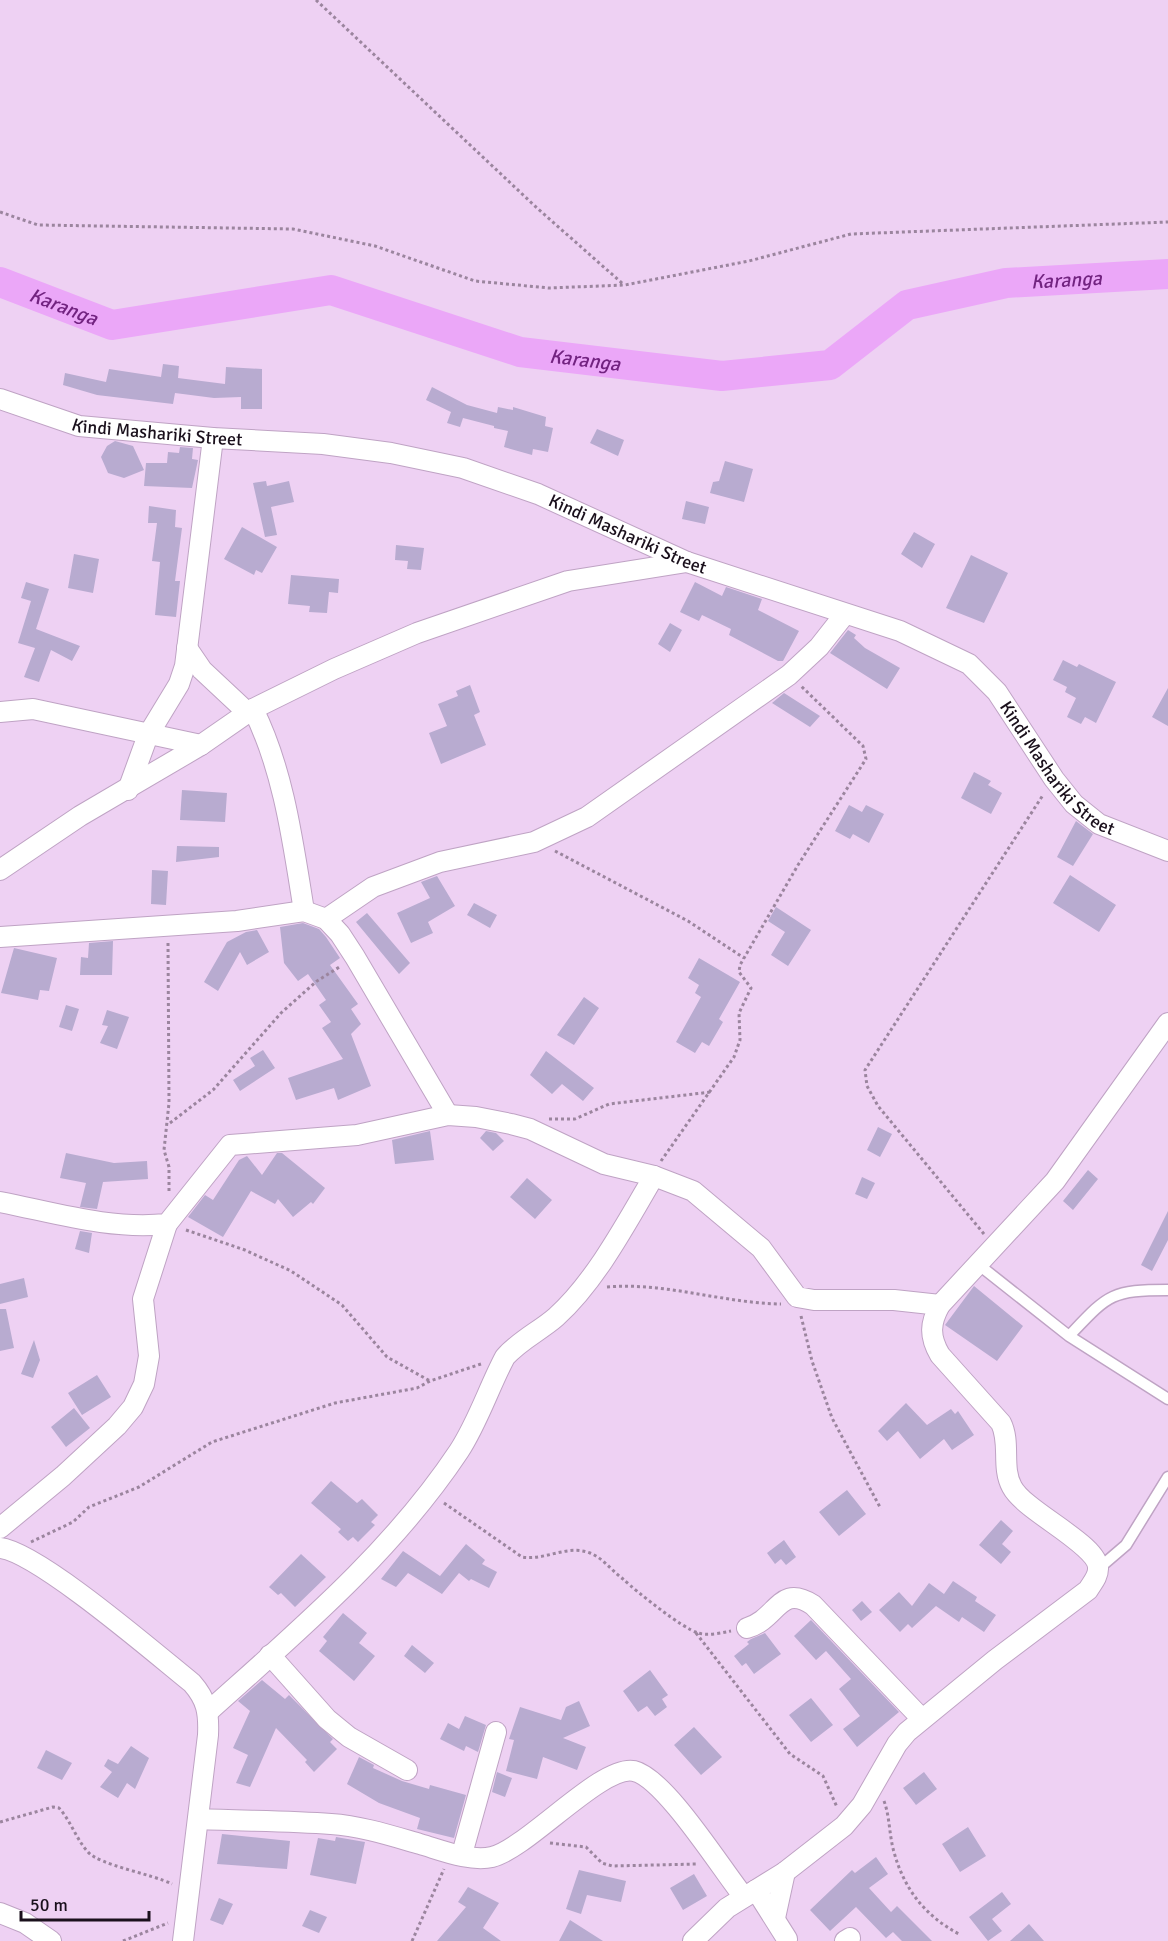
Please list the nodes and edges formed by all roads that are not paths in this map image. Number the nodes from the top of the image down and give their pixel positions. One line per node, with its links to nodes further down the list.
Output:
1 (0, 399): 2 (street, Kindi Mashariki Street)
2 (213, 438): 3 (street, Kindi Mashariki Street); 5 (street)
3 (687, 562): 4 (street, Kindi Mashariki Street); 6 (street)
4 (845, 614): 11 (street, Kindi Mashariki Street); 14 (street)
5 (187, 648): 6 (street); 8 (street)
6 (251, 711): 9 (street); 13 (street)
7 (0, 712): 8 (street)
8 (148, 735): 9 (street); 10 (street)
9 (201, 745): 10 (street)
10 (128, 790): 12 (street)
11 (1168, 851)
12 (0, 870)
13 (304, 911): 14 (street); 15 (street)
14 (326, 919): 17 (street)
15 (0, 937)
16 (1168, 1023): 21 (street)
17 (448, 1115): 18 (street); 20 (street)
18 (651, 1176): 23 (street); 31 (street)
19 (0, 1202): 20 (street)
20 (164, 1225): 27 (street)
21 (979, 1265): 23 (street); 24 (lane)
22 (1168, 1290): 24 (lane)
23 (940, 1305): 29 (street)
24 (1070, 1336): 25 (lane)
25 (1168, 1399)
26 (1168, 1477): 29 (lane)
27 (0, 1528)
28 (6, 1549): 32 (street)
29 (1098, 1569): 33 (street)
30 (747, 1628): 33 (street)
31 (270, 1655): 32 (street); 35 (street)
32 (209, 1711): 36 (street)
33 (921, 1719): 38 (street)
34 (496, 1732): 37 (street)
35 (407, 1770)
36 (199, 1819): 37 (street); 44 (street)
37 (457, 1853): 39 (street)
38 (785, 1872): 39 (street); 41 (street)
39 (750, 1893): 41 (street); 45 (street)
40 (0, 1913): 43 (street)
41 (775, 1918): 42 (street)
42 (786, 1940)
43 (51, 1941)
44 (183, 1941)
45 (693, 1941)

